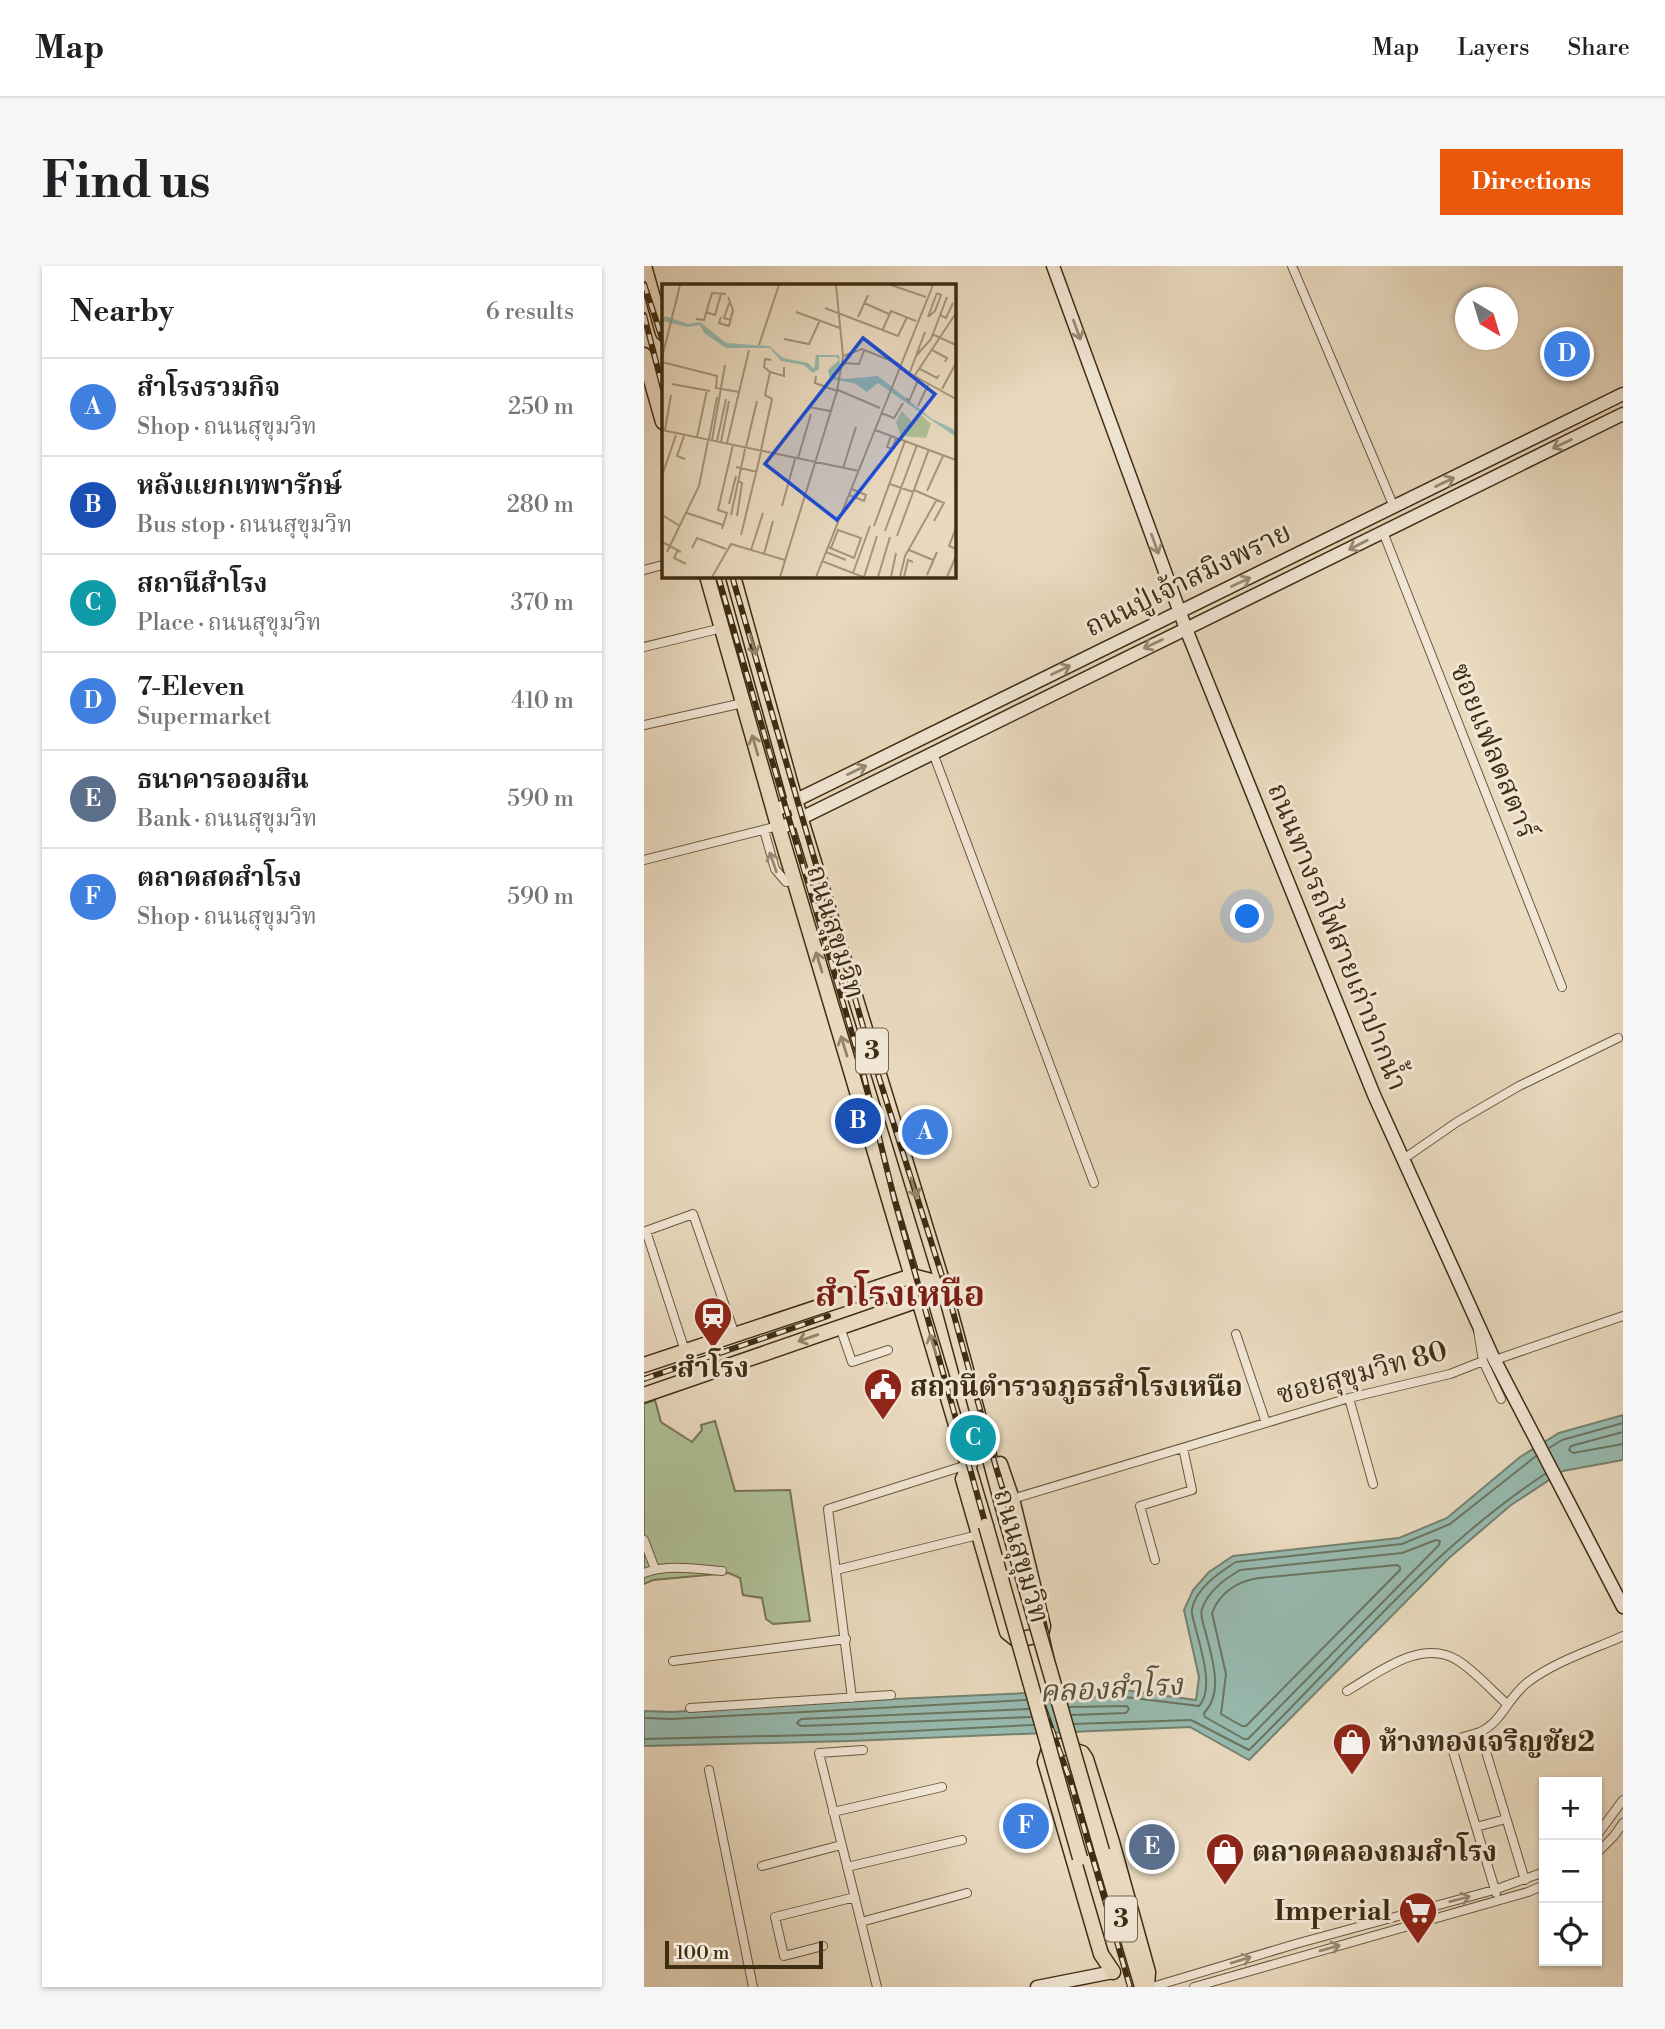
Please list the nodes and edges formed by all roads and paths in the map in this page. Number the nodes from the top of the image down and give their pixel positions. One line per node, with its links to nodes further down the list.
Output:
1 (644, 266): 4 (main road)
2 (1053, 266): 17 (main road, ถนนทางรถไฟสายเก่าปากน้ำ, one-way to 17)
3 (1292, 266): 11 (street)
4 (662, 329)
5 (644, 355): 8 (main road)
6 (1623, 394): 9 (main road, ถนนปู่เจ้าสมิงพราย)
7 (1623, 414): 10 (main road, ถนนปู่เจ้าสมิงพราย, one-way to 10)
8 (662, 418)
9 (1517, 447): 10 (street); 11 (main road, ถนนปู่เจ้าสมิงพราย, one-way to 9)
10 (1525, 462): 12 (main road, ถนนปู่เจ้าสมิงพราย)
11 (1394, 506): 17 (main road, ถนนปู่เจ้าสมิงพราย, one-way to 11)
12 (1382, 532): 19 (main road, ถนนปู่เจ้าสมิงพราย, one-way to 19); 29 (street, ซอยแฟลตสตาร์)
13 (662, 565): 14 (street)
14 (644, 570)
15 (708, 578): 18 (main road, ถนนสุขุมวิท / 3)
16 (734, 578): 24 (main road, ถนนสุขุมวิท / 3, one-way to 24)
17 (1179, 611): 19 (main road, ถนนทางรถไฟสายเก่าปากน้ำ); 24 (main road, ถนนปู่เจ้าสมิงพราย, one-way to 17)
18 (722, 628): 20 (street); 21 (main road, ถนนสุขุมวิท / 3)
19 (1186, 629): 23 (main road, ถนนปู่เจ้าสมิงพราย, one-way to 23); 31 (main road, ถนนทางรถไฟสายเก่าปากน้ำ)
20 (644, 647)
21 (743, 702): 22 (street); 25 (main road, ถนนสุขุมวิท / 3, one-way to 21)
22 (644, 725)
23 (933, 753): 26 (main road, ถนนปู่เจ้าสมิงพราย); 32 (street)
24 (795, 800): 25 (main road, ถนนปู่เจ้าสมิงพราย); 26 (main road, ถนนสุขุมวิท / 3)
25 (774, 811): 27 (main road, ถนนสุขุมวิท / 3)
26 (802, 818): 27 (main road, ถนนปู่เจ้าสมิงพราย); 34 (main road, ถนนสุขุมวิท / 3, one-way to 34)
27 (774, 828): 28 (street); 33 (main road, ถนนสุขุมวิท / 3, one-way to 27)
28 (644, 860)
29 (1562, 987)
30 (1618, 1038): 31 (street)
31 (1402, 1160): 42 (main road, ถนนทางรถไฟสายเก่าปากน้ำ)
32 (1094, 1183)
33 (912, 1276): 34 (main road); 35 (main road, ถนนสุขุมวิท / 3); 39 (main road)
34 (943, 1284): 35 (main road); 44 (main road, ถนนสุขุมวิท / 3)
35 (919, 1300): 37 (main road); 45 (main road, ถนนสุขุมวิท / 3, one-way to 35)
36 (1623, 1316): 42 (street)
37 (841, 1327): 40 (street); 46 (main road, one-way to 46)
38 (1236, 1334): 49 (street)
39 (735, 1335): 41 (main road); 41 (street)
40 (888, 1350)
41 (685, 1352): 43 (main road)
42 (1489, 1361): 47 (street, ซอยสุขุมวิท 80); 48 (street, ซอยสุขุมวิท 80); 62 (main road, ถนนทางรถไฟสายเก่าปากน้ำ)
43 (644, 1365)
44 (970, 1381): 45 (main road); 50 (main road, ถนนสุขุมวิท / 3)
45 (946, 1388): 52 (main road, ถนนสุขุมวิท / 3)
46 (644, 1395)
47 (1349, 1398): 49 (street, ซอยสุขุมวิท 80); 53 (street)
48 (1502, 1399)
49 (1266, 1423): 51 (street, ซอยสุขุมวิท 80)
50 (986, 1442): 54 (main road); 100 (main road, ถนนสุขุมวิท / 3, bridge)
51 (1183, 1448): 54 (street, ซอยสุขุมวิท 80); 57 (street)
52 (970, 1464): 55 (main road, ถนนสุขุมวิท / 3); 59 (street)
53 (1373, 1484)
54 (1012, 1499): 55 (main road)
55 (982, 1530): 59 (street); 95 (main road, ถนนสุขุมวิท / 3, bridge)
56 (644, 1540): 58 (street)
57 (1155, 1560)
58 (654, 1569): 60 (street); 61 (street)
59 (836, 1570): 64 (street)
60 (722, 1572)
61 (644, 1573)
62 (1623, 1607)
63 (1623, 1636): 69 (street)
64 (846, 1639): 65 (street); 68 (street)
65 (673, 1661)
66 (1347, 1691): 69 (street)
67 (891, 1695): 68 (street)
68 (852, 1698): 70 (street)
69 (1507, 1703): 71 (street)
70 (690, 1708)
71 (1480, 1732): 77 (street); 79 (street)
72 (863, 1750): 76 (street)
73 (709, 1770): 96 (street)
74 (942, 1787): 76 (street)
75 (1623, 1800): 80 (street)
76 (833, 1812): 82 (street)
77 (1506, 1819): 79 (street); 87 (street)
78 (1623, 1823): 83 (street)
79 (1476, 1827): 89 (street)
80 (1602, 1829)
81 (962, 1840): 85 (street)
82 (841, 1845): 84 (street); 85 (street)
83 (1602, 1848)
84 (762, 1866)
85 (847, 1867): 91 (street)
86 (1539, 1874): 87 (street)
87 (1525, 1880): 89 (street)
88 (1539, 1886): 92 (street)
89 (1494, 1890): 92 (street); 102 (street, one-way to 89)
90 (967, 1894): 93 (street)
91 (855, 1897): 93 (street); 94 (street)
92 (1497, 1899): 103 (street, one-way to 92)
93 (861, 1922): 97 (street)
94 (823, 1946)
95 (1113, 1972): 98 (main road); 99 (main road, ถนนสุขุมวิท / 3); 101 (main road)
96 (753, 1987)
97 (877, 1987)
98 (1037, 1987)
99 (1117, 1987)
100 (1142, 1987)
101 (1147, 1987)
102 (1153, 1987)
103 (1194, 1987)

